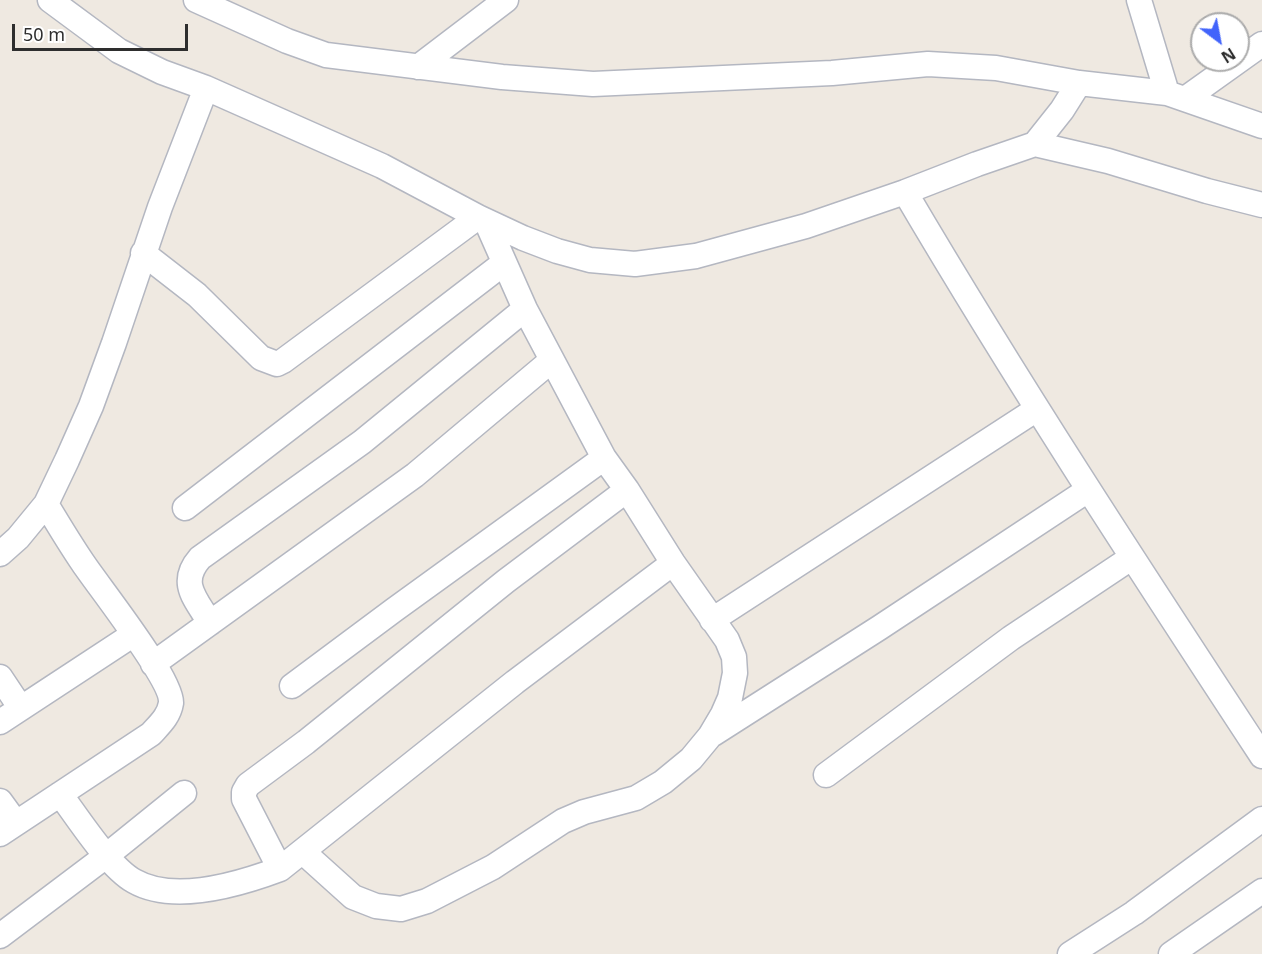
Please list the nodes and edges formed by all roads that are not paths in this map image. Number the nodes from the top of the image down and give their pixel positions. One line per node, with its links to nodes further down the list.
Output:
1 (50, 0): 8 (street)
2 (196, 0): 6 (street)
3 (506, 0): 6 (street)
4 (1139, 0): 9 (street)
5 (1262, 44): 9 (street)
6 (418, 67): 7 (street)
7 (1079, 83): 9 (street); 11 (street)
8 (206, 88): 14 (street); 15 (street)
9 (1176, 96): 10 (street)
10 (1262, 126)
11 (1035, 144): 12 (street); 13 (street)
12 (905, 192): 14 (street); 19 (street)
13 (1262, 205)
14 (482, 219): 15 (street); 16 (street)
15 (143, 254): 23 (street)
16 (504, 263): 17 (street); 24 (street)
17 (525, 309): 18 (street); 29 (street)
18 (552, 360): 20 (street); 29 (street)
19 (1037, 409): 21 (street); 28 (street)
20 (604, 458): 22 (street); 33 (street)
21 (1088, 489): 26 (street); 36 (street)
22 (627, 490): 27 (street); 46 (street)
23 (46, 504): 25 (street); 30 (street)
24 (185, 508)
25 (0, 554)
26 (1131, 558): 37 (street); 38 (street)
27 (673, 564): 28 (street); 44 (street)
28 (712, 620): 36 (street)
29 (210, 622): 31 (street)
30 (134, 634): 31 (street); 34 (street)
31 (153, 664): 40 (street)
32 (0, 677): 34 (street)
33 (292, 686)
34 (20, 707): 35 (street)
35 (0, 722)
36 (710, 736): 44 (street)
37 (1262, 756)
38 (826, 775)
39 (184, 793): 45 (street)
40 (60, 794): 43 (street); 45 (street)
41 (0, 801): 43 (street)
42 (1262, 819): 49 (street)
43 (8, 829)
44 (303, 852): 46 (street)
45 (106, 856): 46 (street); 48 (street)
46 (280, 869)
47 (1262, 891): 50 (street)
48 (0, 936)
49 (1070, 954)
50 (1172, 954)

